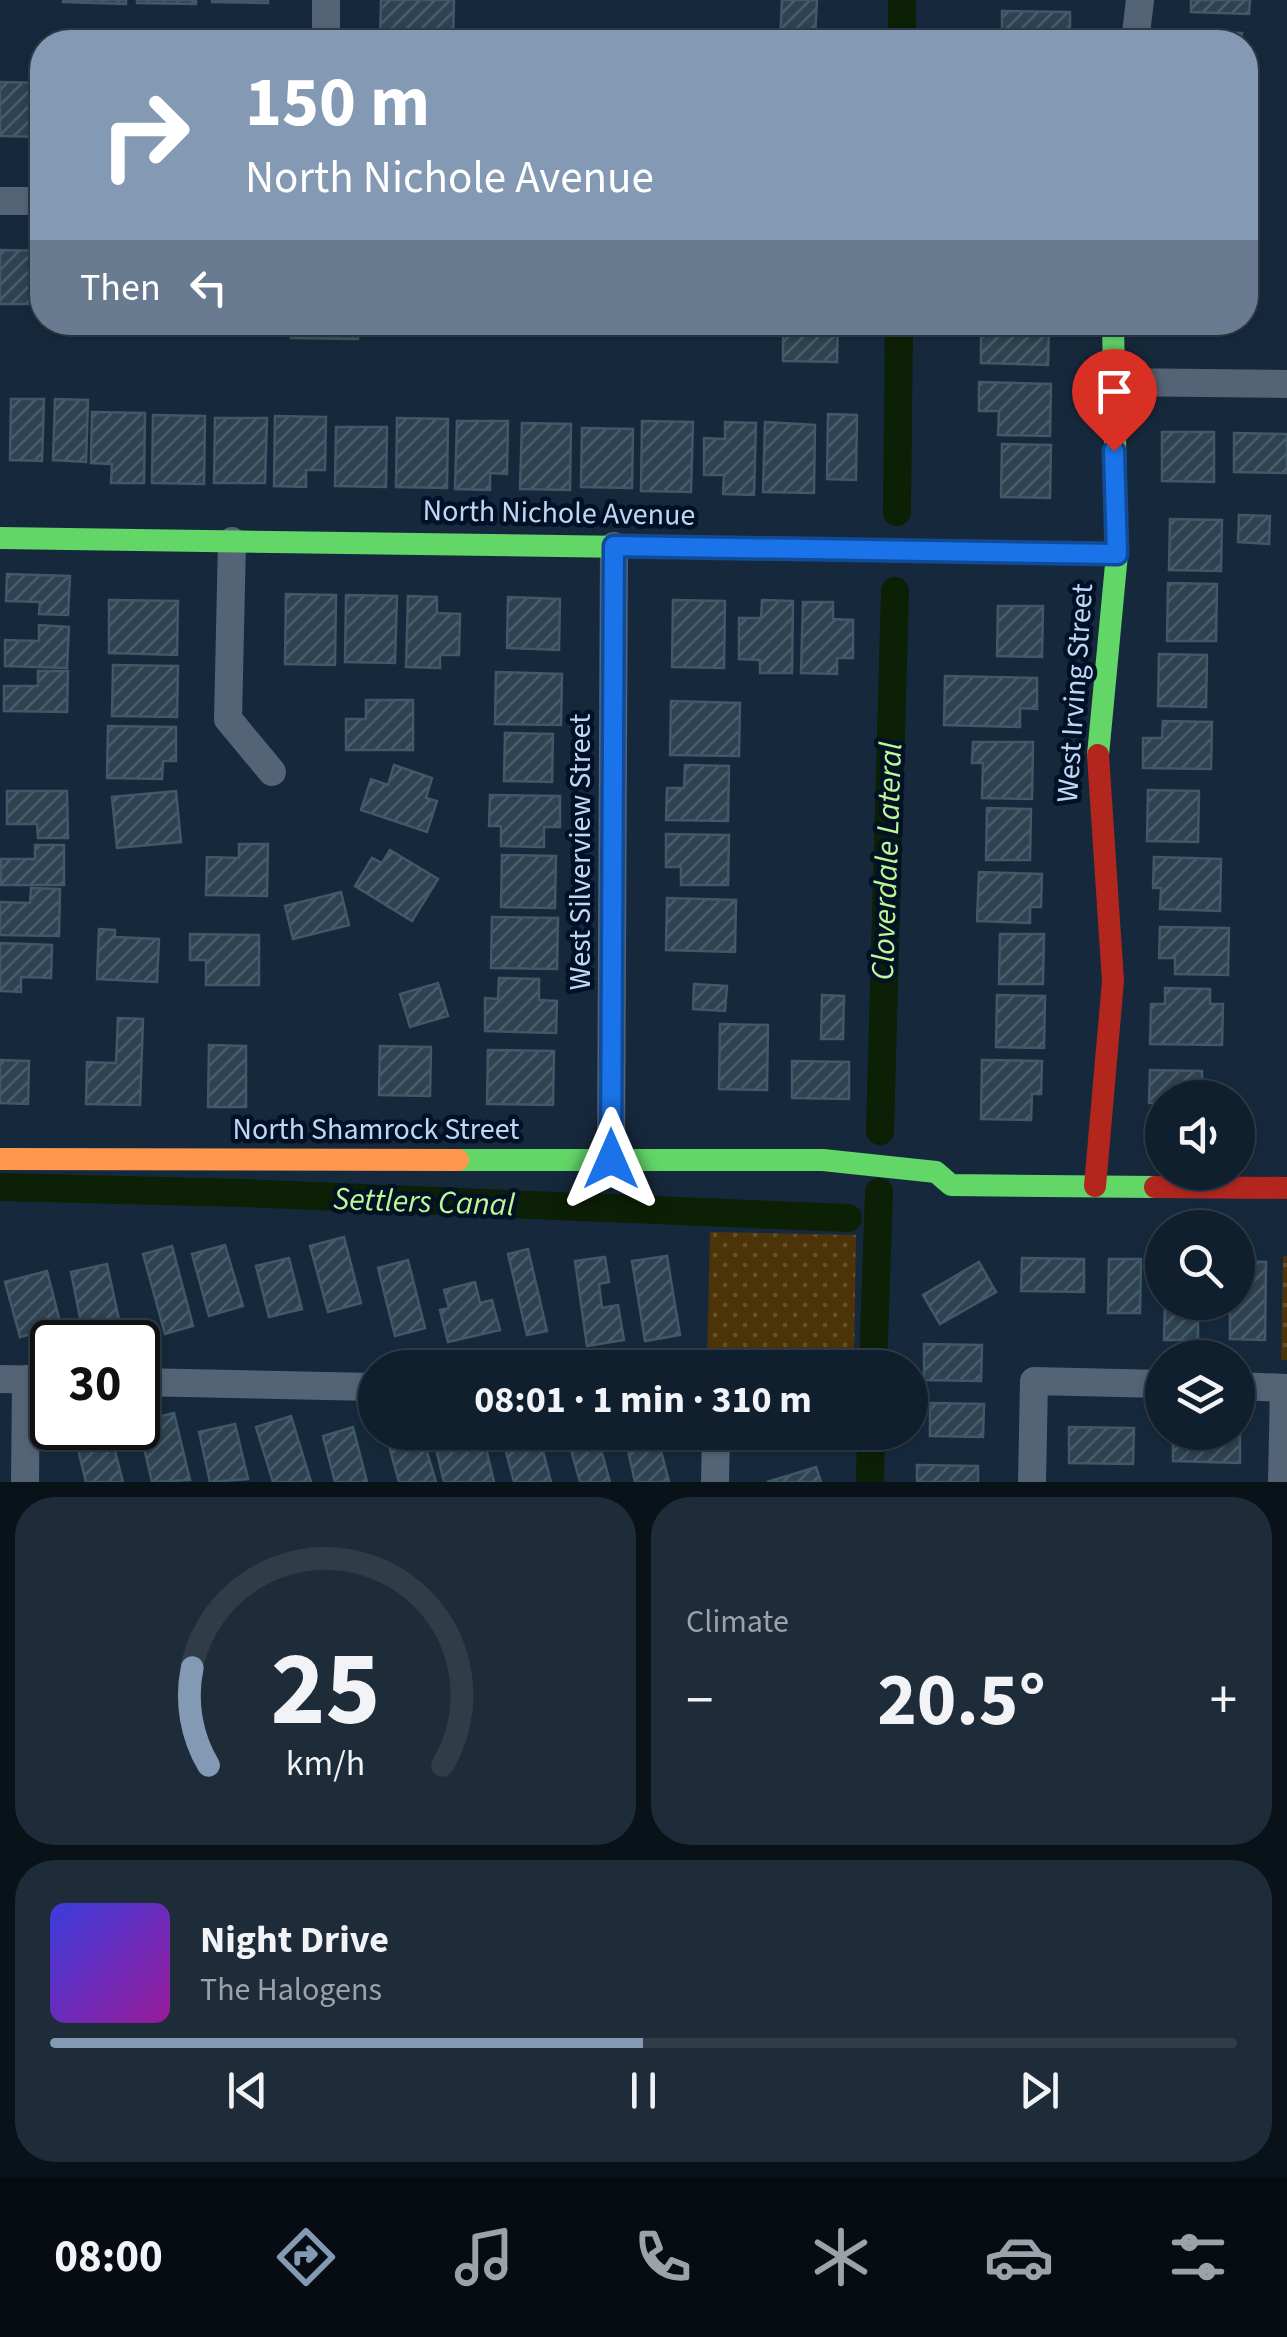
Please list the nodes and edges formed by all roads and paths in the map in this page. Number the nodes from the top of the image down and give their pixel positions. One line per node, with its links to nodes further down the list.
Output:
1 (326, 0): 3 (street)
2 (1140, 0): 4 (street)
3 (326, 30)
4 (1136, 30)
5 (0, 201): 6 (street)
6 (30, 201)
7 (1113, 335): 8 (street, West Irving Street)
8 (1112, 382): 9 (street); 13 (street, West Irving Street)
9 (1287, 384)
10 (0, 538): 11 (street, North Nichole Avenue)
11 (232, 541): 12 (street, North Nichole Avenue); 14 (street)
12 (614, 546): 13 (street, North Nichole Avenue); 16 (street, West Silverview Street)
13 (1117, 554): 17 (street, West Irving Street)
14 (272, 772)
15 (0, 1159): 16 (street, North Shamrock Street)
16 (611, 1159): 17 (street, North Shamrock Street)
17 (1095, 1186): 18 (street, North Shamrock Street)
18 (1287, 1188)
19 (26, 1379): 26 (street)
20 (160, 1382): 22 (street)
21 (1145, 1384): 28 (street)
22 (358, 1387)
23 (1255, 1387): 24 (street)
24 (1286, 1388): 29 (street)
25 (716, 1450): 27 (street)
26 (25, 1482)
27 (715, 1482)
28 (1032, 1482)
29 (1282, 1482)

